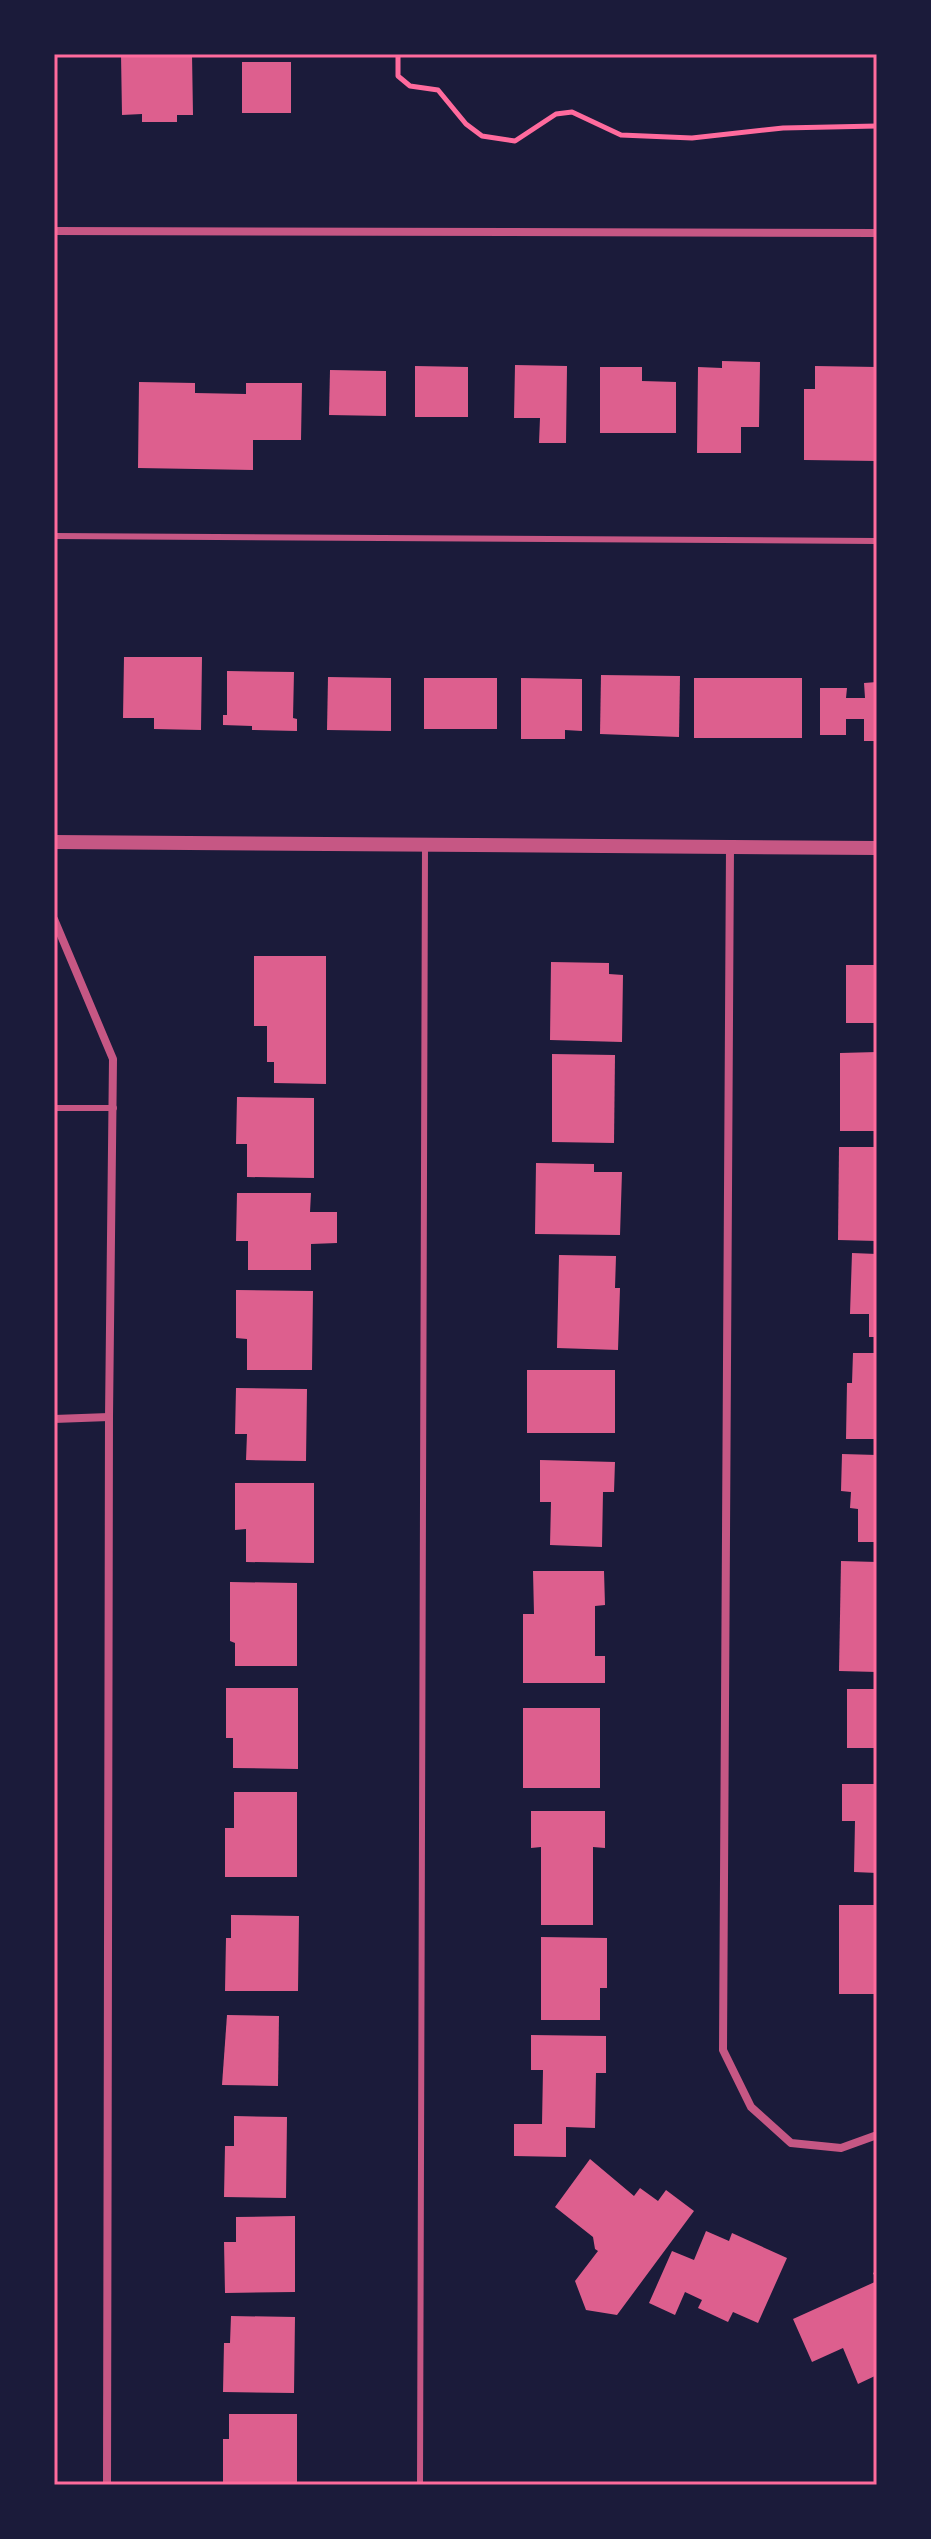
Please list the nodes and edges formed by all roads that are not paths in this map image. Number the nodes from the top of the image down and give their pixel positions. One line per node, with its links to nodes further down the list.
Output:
1 (54, 231): 2 (street)
2 (877, 233)
3 (54, 536): 4 (lane)
4 (877, 541)
5 (54, 842): 6 (street)
6 (425, 845): 7 (street); 16 (lane)
7 (730, 848): 8 (street); 14 (street)
8 (877, 848)
9 (54, 919): 11 (street)
10 (54, 1108): 11 (lane)
11 (114, 1108): 12 (street)
12 (109, 1417): 13 (street); 15 (street)
13 (54, 1419)
14 (877, 2135)
15 (107, 2485)
16 (420, 2485)

